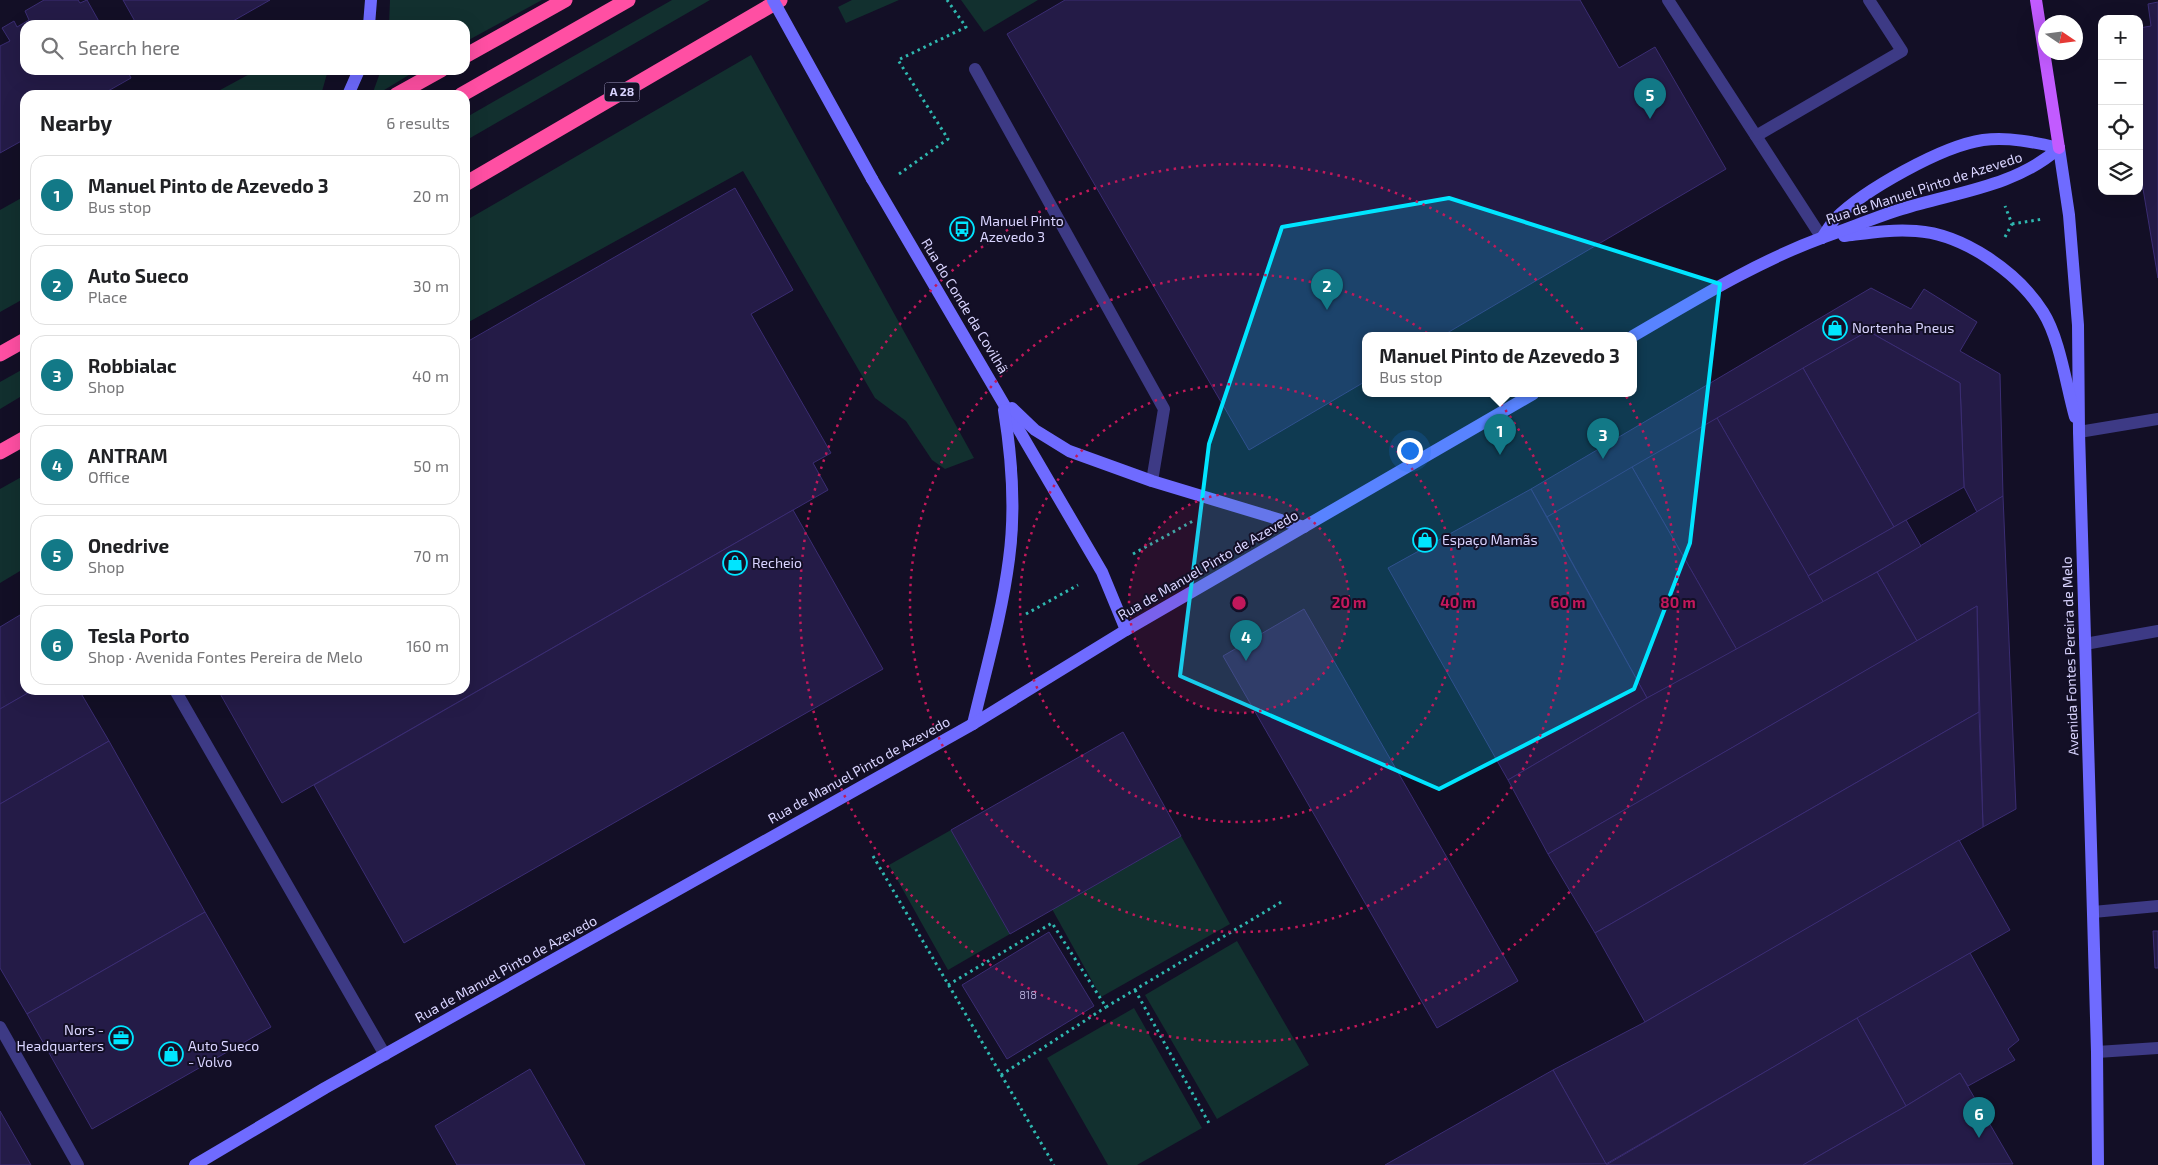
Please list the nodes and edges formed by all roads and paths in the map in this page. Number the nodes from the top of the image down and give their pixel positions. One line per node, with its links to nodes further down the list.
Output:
1 (371, 0): 10 (main road)
2 (565, 0): 11 (highway)
3 (628, 0): 17 (highway)
4 (773, 0): 21 (main road, Rua do Conde da Covilhã, bridge)
5 (780, 0): 20 (highway, A 28)
6 (947, 0): 21 (path)
7 (1668, 0): 18 (street)
8 (1869, 0): 18 (street)
9 (2036, 0): 19 (main road)
10 (369, 20)
11 (470, 53)
12 (975, 69): 34 (street)
13 (357, 75): 15 (main road)
14 (432, 75): 16 (highway)
15 (350, 90)
16 (405, 90)
17 (470, 90)
18 (1756, 136): 24 (street)
19 (2059, 148): 24 (main road, Rua de Manuel Pinto de Azevedo); 24 (main road, Rua de Manuel Pinto de Azevedo); 31 (main road, Avenida Fontes Pereira de Melo)
20 (470, 181)
21 (875, 184): 29 (main road, Rua do Conde da Covilhã)
22 (2049, 218): 23 (path)
23 (2005, 237)
24 (1822, 238): 25 (main road, Rua de Manuel Pinto de Azevedo); 31 (main road, Rua de Manuel Pinto de Azevedo)
25 (1637, 334)
26 (20, 343): 27 (highway)
27 (0, 354)
28 (1529, 397): 36 (main road, Rua de Manuel Pinto de Azevedo)
29 (1002, 400): 34 (main road); 40 (main road, Rua do Conde da Covilhã); 44 (main road)
30 (2158, 419): 31 (street)
31 (2079, 432): 42 (main road, Avenida Fontes Pereira de Melo)
32 (20, 441): 33 (highway)
33 (0, 452)
34 (1152, 481): 36 (main road)
35 (1194, 520): 37 (path)
36 (1304, 527): 40 (main road, Rua de Manuel Pinto de Azevedo)
37 (1133, 554)
38 (1078, 585): 39 (path)
39 (1024, 615)
40 (1126, 630): 44 (main road, Rua de Manuel Pinto de Azevedo)
41 (2158, 631): 42 (street)
42 (2085, 644): 48 (main road, Avenida Fontes Pereira de Melo)
43 (178, 695): 55 (street)
44 (973, 724): 55 (main road, Rua de Manuel Pinto de Azevedo)
45 (873, 856): 49 (path)
46 (1283, 902): 50 (path)
47 (2158, 906): 48 (street)
48 (2093, 912): 54 (main road, Avenida Fontes Pereira de Melo)
49 (948, 985): 51 (path); 56 (path)
50 (1135, 990): 51 (path); 57 (path)
51 (1106, 1007): 56 (path)
52 (0, 1027): 58 (street)
53 (2158, 1048): 54 (street)
54 (2097, 1052): 61 (main road, Avenida Fontes Pereira de Melo)
55 (385, 1055): 59 (main road, Rua de Manuel Pinto de Azevedo)
56 (1002, 1075): 60 (path)
57 (1210, 1126)
58 (78, 1165)
59 (195, 1165)
60 (1054, 1165)
61 (2098, 1165)

